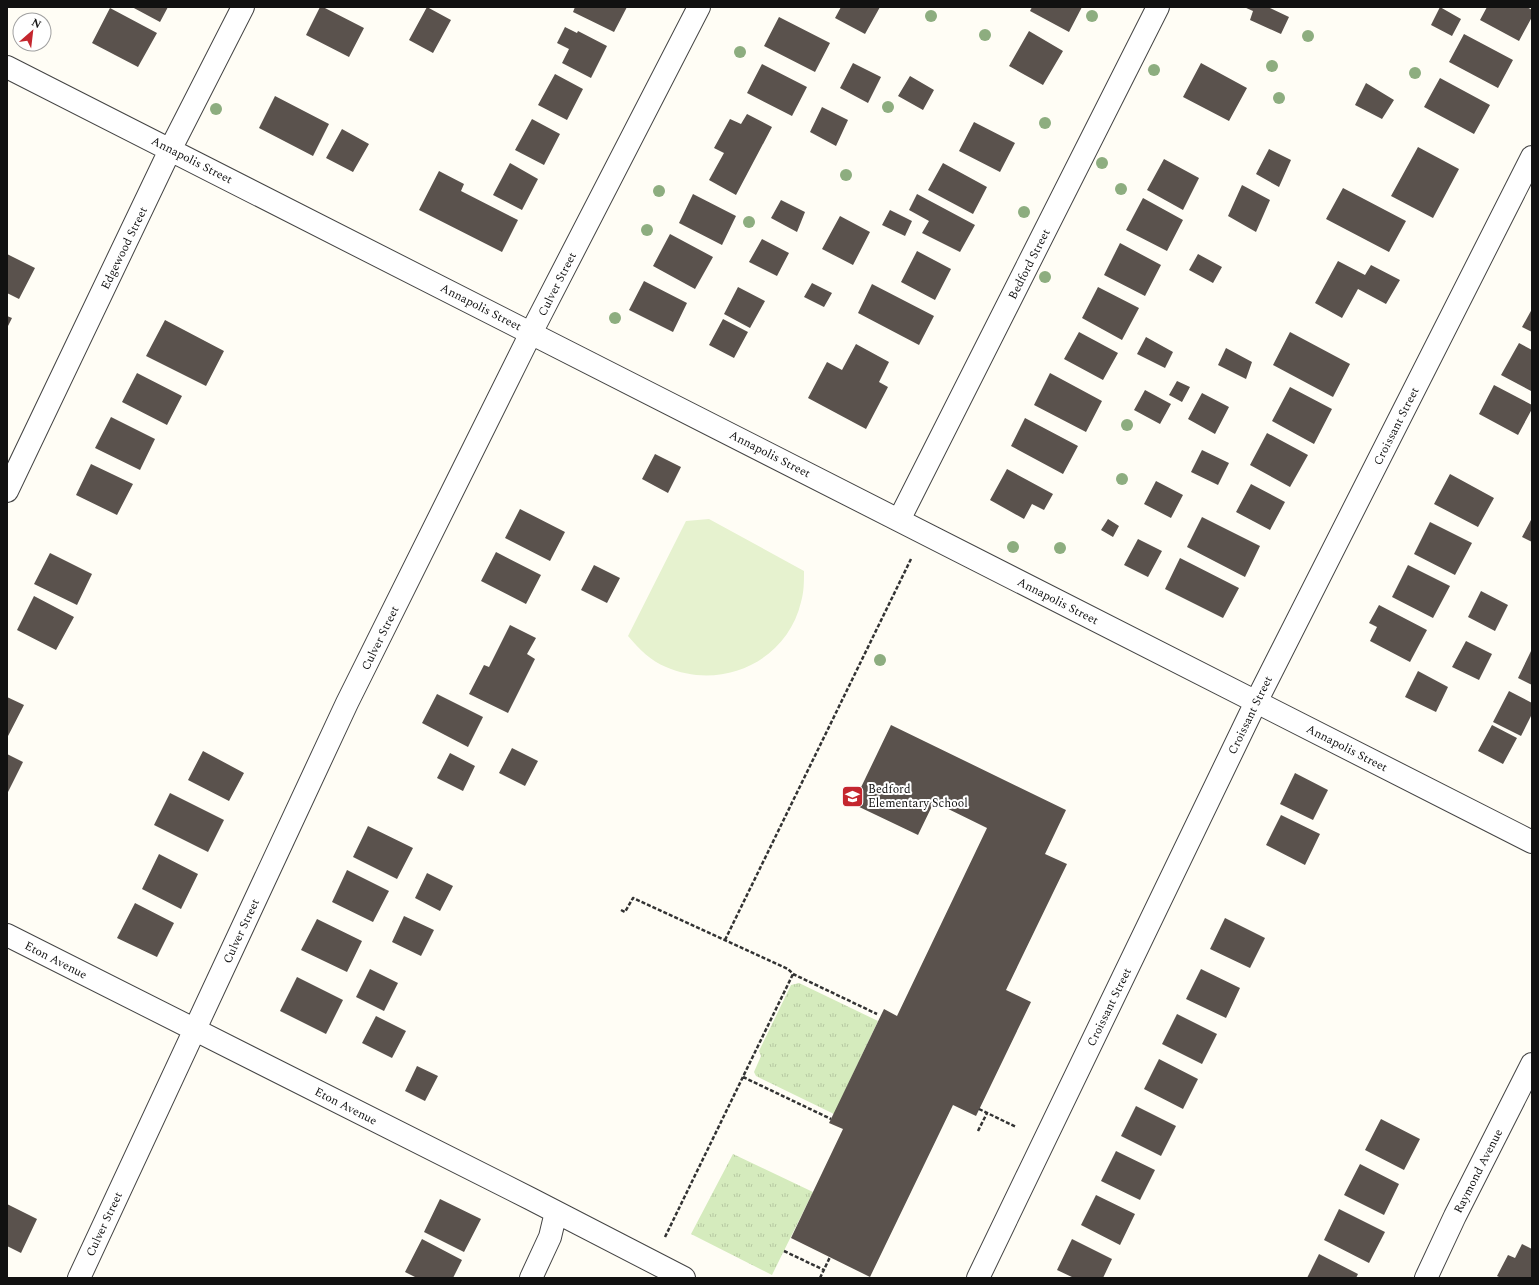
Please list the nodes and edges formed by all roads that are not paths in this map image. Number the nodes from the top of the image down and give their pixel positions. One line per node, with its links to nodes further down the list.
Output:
1 (243, 7): 5 (street, Edgewood Street)
2 (699, 7): 7 (street, Culver Street)
3 (1158, 7): 9 (street, Bedford Street)
4 (7, 67): 5 (street, Annapolis Street)
5 (170, 150): 7 (street, Annapolis Street); 8 (street, Edgewood Street)
6 (1532, 157): 10 (street, Croissant Street)
7 (531, 333): 9 (street, Annapolis Street); 13 (street, Culver Street)
8 (7, 491)
9 (899, 520): 10 (street, Annapolis Street)
10 (1256, 702): 11 (street, Annapolis Street); 19 (street, Croissant Street)
11 (1532, 842)
12 (7, 935): 13 (street, Eton Avenue)
13 (194, 1030): 15 (street, Eton Avenue); 16 (street, Culver Street)
14 (1532, 1064): 20 (street, Raymond Avenue)
15 (556, 1212): 17 (street); 18 (street, Eton Avenue)
16 (79, 1278)
17 (531, 1278)
18 (684, 1278)
19 (978, 1278)
20 (1426, 1278)

